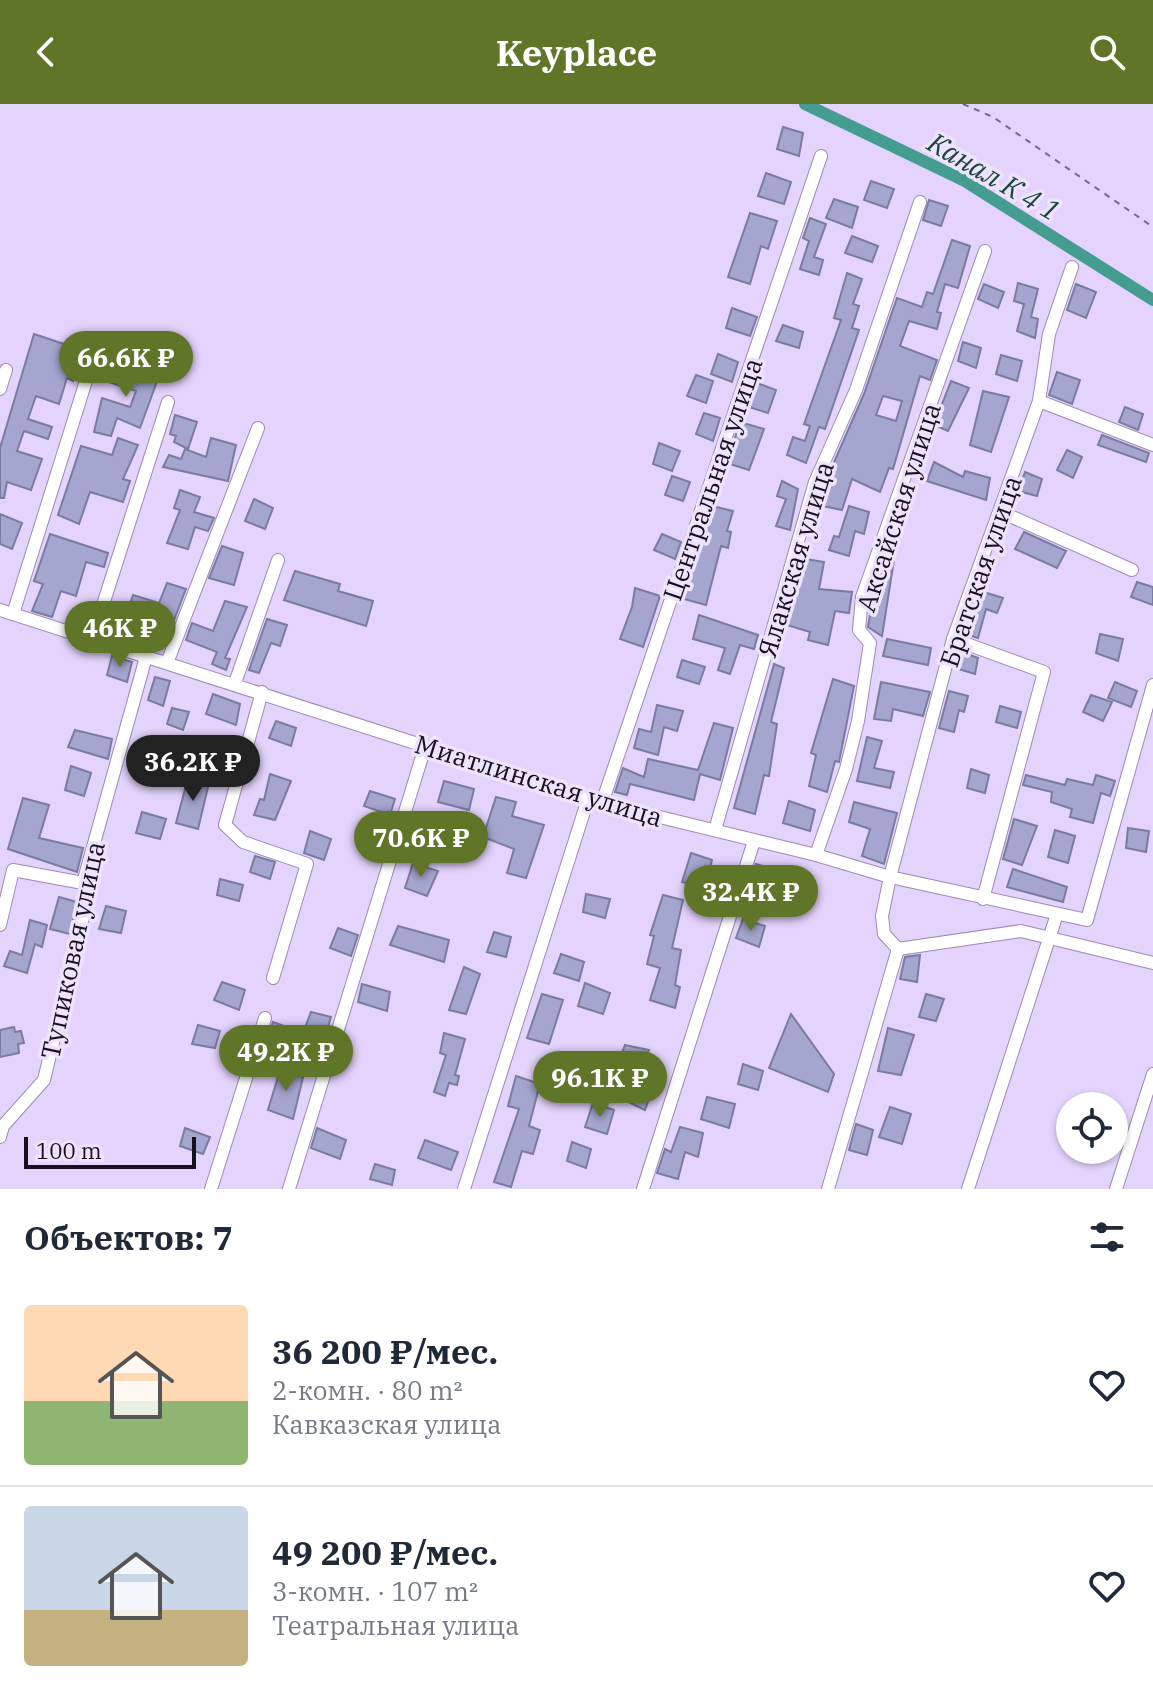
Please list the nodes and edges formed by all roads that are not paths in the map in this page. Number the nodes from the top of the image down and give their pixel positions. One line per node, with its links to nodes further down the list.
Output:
1 (821, 156): 25 (street, Центральная улица)
2 (920, 202): 26 (street, Ялакская улица)
3 (985, 251): 28 (street, Аксайская улица)
4 (1072, 267): 8 (street, Братская улица)
5 (90, 368): 15 (street)
6 (6, 370): 7 (street)
7 (0, 389)
8 (1039, 401): 11 (street); 12 (street, Братская улица)
9 (168, 402): 16 (street)
10 (258, 428): 19 (street)
11 (1153, 445)
12 (1001, 512): 14 (street); 17 (street, Братская улица)
13 (278, 560): 20 (street)
14 (1132, 570)
15 (6, 612): 16 (street, Миатлинская улица)
16 (92, 639): 18 (street, Миатлинская улица)
17 (953, 639): 29 (street, Братская улица); 31 (street)
18 (146, 657): 19 (street, Миатлинская улица); 30 (street, Тупиковая улица)
19 (167, 663): 20 (street, Миатлинская улица)
20 (235, 683): 22 (street, Миатлинская улица)
21 (1153, 685): 32 (street, Миатлинская улица)
22 (262, 692): 23 (street, Миатлинская улица); 37 (street)
23 (425, 747): 24 (street, Миатлинская улица); 42 (street)
24 (588, 799): 25 (street, Миатлинская улица); 43 (street)
25 (602, 803): 26 (street, Миатлинская улица)
26 (715, 830): 27 (street, Миатлинская улица)
27 (754, 841): 28 (street, Миатлинская улица); 44 (street)
28 (816, 855): 29 (street, Миатлинская улица)
29 (890, 877): 31 (street, Миатлинская улица); 35 (street, Братская улица)
30 (83, 883): 33 (street); 40 (street, Тупиковая улица)
31 (983, 899): 32 (street, Миатлинская улица)
32 (1057, 914): 34 (street)
33 (0, 925)
34 (1048, 935): 35 (street); 36 (street); 46 (street)
35 (898, 949): 45 (street)
36 (1153, 963)
37 (273, 978)
38 (265, 1018): 41 (street)
39 (1153, 1074): 47 (street)
40 (0, 1137)
41 (211, 1189)
42 (289, 1189)
43 (464, 1189)
44 (643, 1189)
45 (828, 1189)
46 (968, 1189)
47 (1116, 1189)

